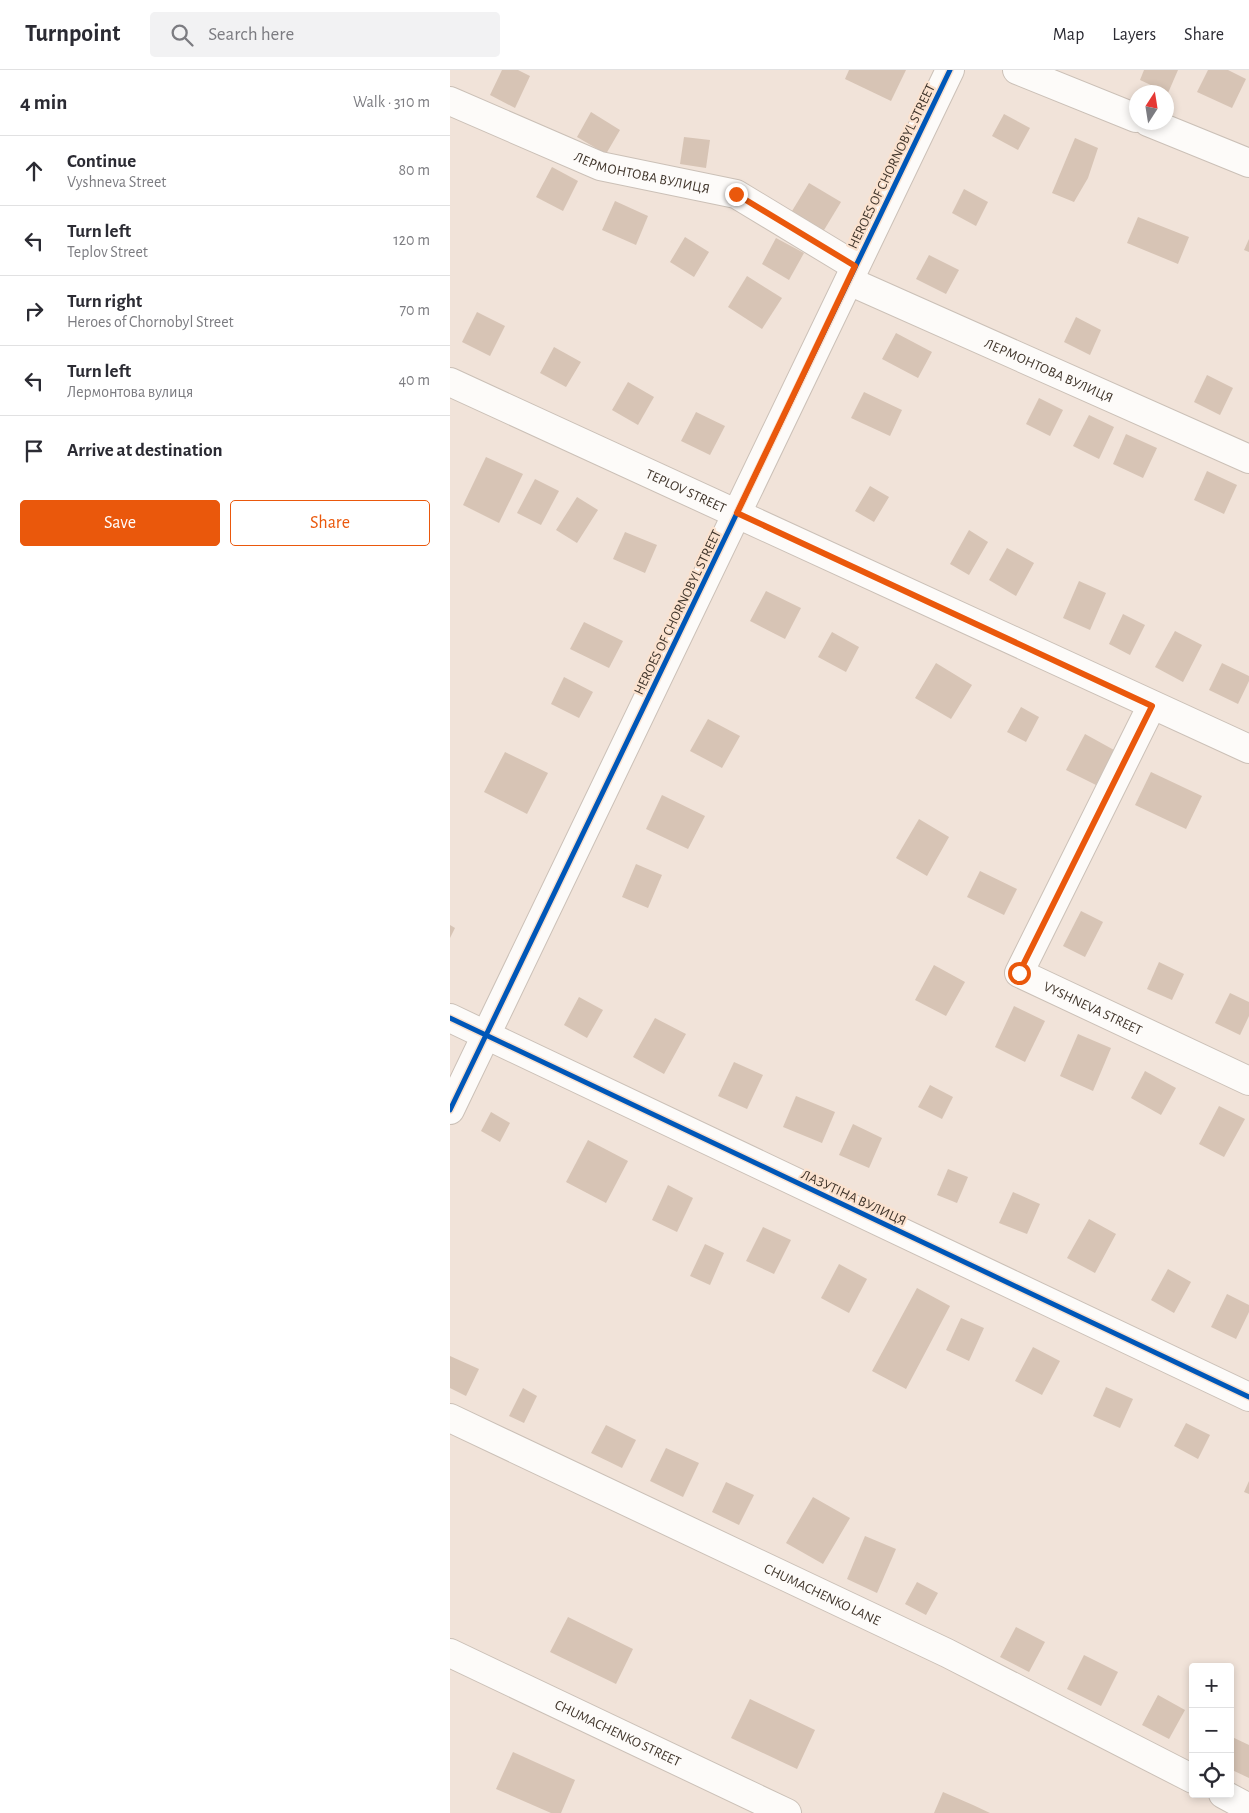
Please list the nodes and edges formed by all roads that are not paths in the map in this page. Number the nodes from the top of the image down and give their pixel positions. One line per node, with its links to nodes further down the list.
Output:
1 (950, 70): 7 (street, HEROES OF CHORNOBYL STREET)
2 (1017, 70): 4 (street)
3 (450, 101): 7 (street, ЛЕРМОНТОВА ВУЛИЦЯ)
4 (1129, 115)
5 (1168, 130): 6 (street)
6 (1249, 163)
7 (852, 273): 9 (street, ЛЕРМОНТОВА ВУЛИЦЯ); 10 (street, HEROES OF CHORNOBYL STREET)
8 (450, 382): 10 (street, TEPLOV STREET)
9 (1249, 459)
10 (737, 513): 11 (street, TEPLOV STREET); 14 (street, HEROES OF CHORNOBYL STREET)
11 (1152, 706): 12 (street, TEPLOV STREET); 15 (street, VYSHNEVA STREET)
12 (1249, 749)
13 (450, 1018): 14 (street, ЛАЗУТІНА ВУЛИЦЯ)
14 (486, 1034): 16 (street, HEROES OF CHORNOBYL STREET); 17 (street, ЛАЗУТІНА ВУЛИЦЯ)
15 (1249, 1081)
16 (450, 1110)
17 (1249, 1397)
18 (450, 1418): 20 (street, CHUMACHENKO LANE)
19 (450, 1653): 23 (street, CHUMACHENKO STREET)
20 (1189, 1777)
21 (1230, 1798): 22 (street)
22 (1249, 1808)
23 (787, 1813)

